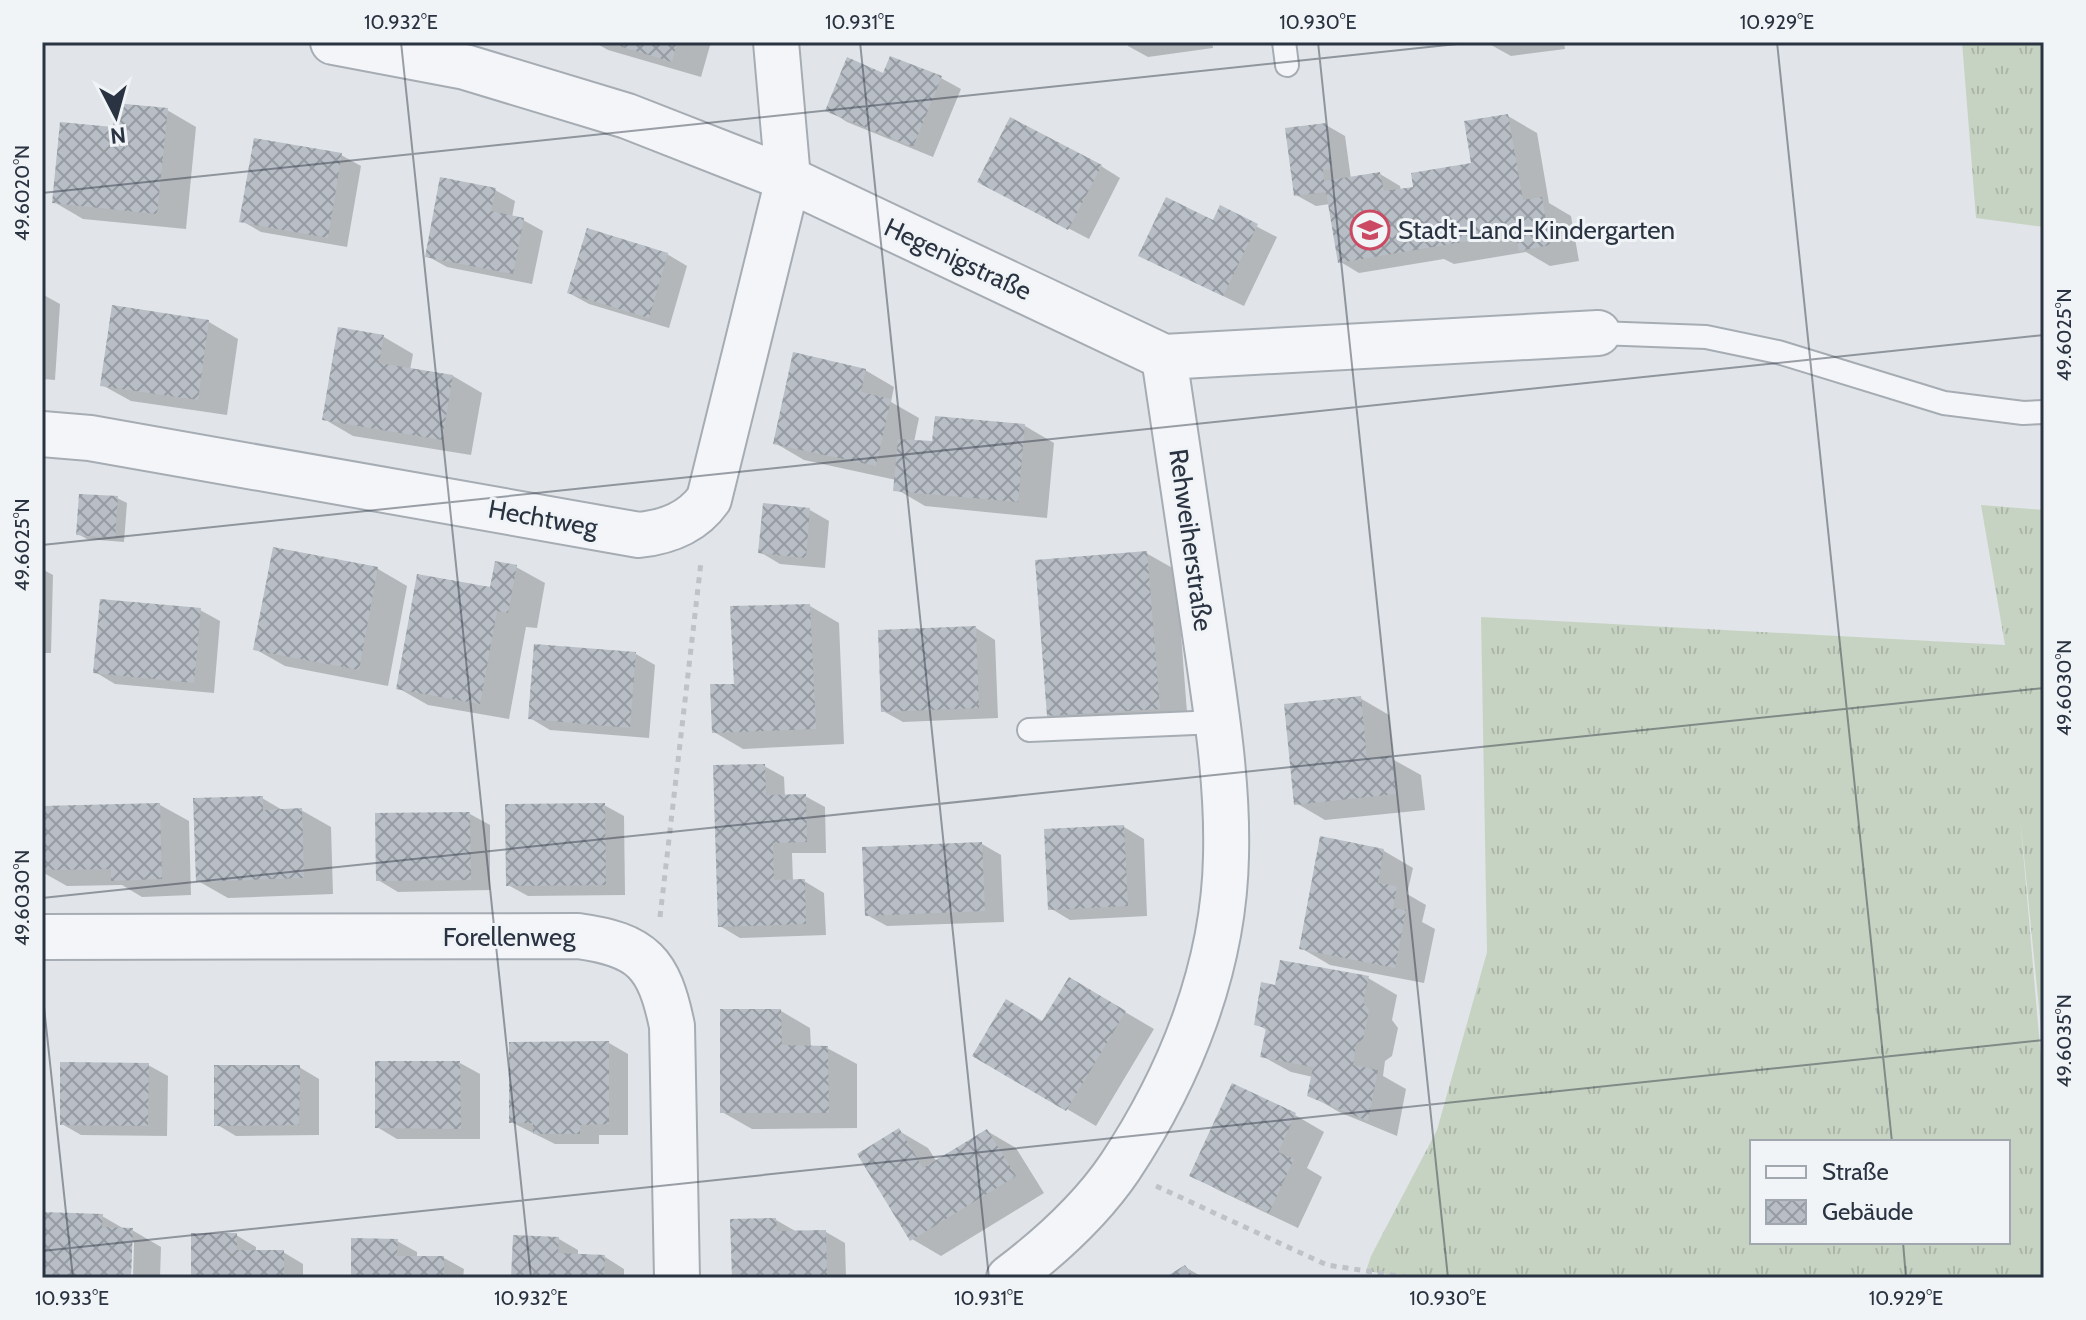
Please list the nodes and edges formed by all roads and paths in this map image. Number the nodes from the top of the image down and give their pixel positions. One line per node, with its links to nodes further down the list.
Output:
1 (333, 42): 5 (street, Hegenigstraße)
2 (776, 42): 5 (street)
3 (1284, 42): 4 (lane)
4 (1287, 65)
5 (788, 179): 7 (street, Hegenigstraße); 10 (street)
6 (1598, 333): 7 (street, Hegenigstraße); 8 (lane)
7 (1164, 357): 11 (street, Rehweiherstraße)
8 (2044, 412)
9 (42, 434): 10 (street, Hechtweg)
10 (709, 499): 14 (path)
11 (1218, 722): 12 (lane); 15 (street, Rehweiherstraße)
12 (1029, 730)
13 (42, 937): 14 (street, Forellenweg)
14 (654, 970): 16 (street)
15 (1119, 1169): 17 (street, Rehweiherstraße); 18 (path)
16 (677, 1278)
17 (1009, 1278)
18 (1413, 1278)

